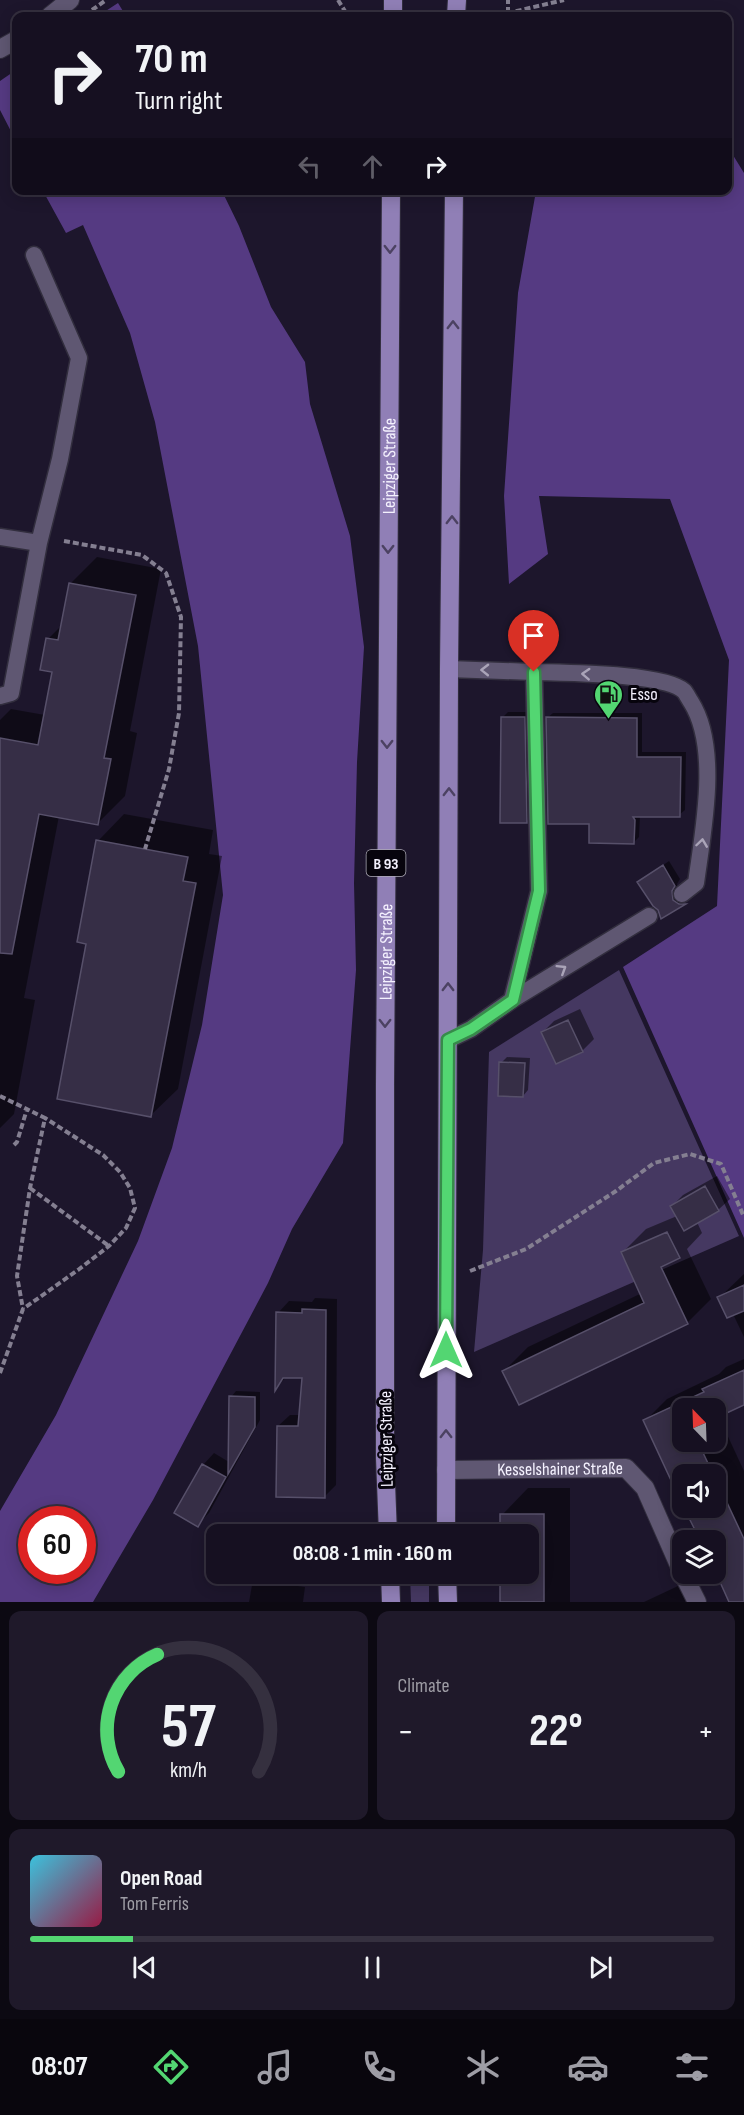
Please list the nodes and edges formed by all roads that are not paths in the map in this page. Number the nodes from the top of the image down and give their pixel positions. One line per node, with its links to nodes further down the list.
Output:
1 (70, 0): 2 (street)
2 (55, 12)
3 (391, 195): 16 (main road, Leipziger Straße / B 93, one-way to 16)
4 (454, 195): 8 (main road, one-way to 4)
5 (34, 255): 7 (lane)
6 (0, 537): 7 (lane)
7 (40, 539): 10 (lane)
8 (449, 669): 9 (lane, one-way to 8); 14 (main road, one-way to 8)
9 (534, 672): 11 (lane, one-way to 9); 13 (lane)
10 (0, 696)
11 (682, 894)
12 (649, 916): 13 (lane, one-way to 12)
13 (513, 1000): 14 (lane)
14 (448, 1040): 15 (main road, one-way to 14)
15 (446, 1470): 17 (main road); 18 (street, Kesselshainer Straße)
16 (388, 1524)
17 (446, 1524)
18 (672, 1548)
19 (390, 1584): 22 (main road)
20 (447, 1584): 23 (main road)
21 (688, 1584): 24 (street, Kesselshainer Straße)
22 (391, 1602)
23 (448, 1602)
24 (697, 1602)

